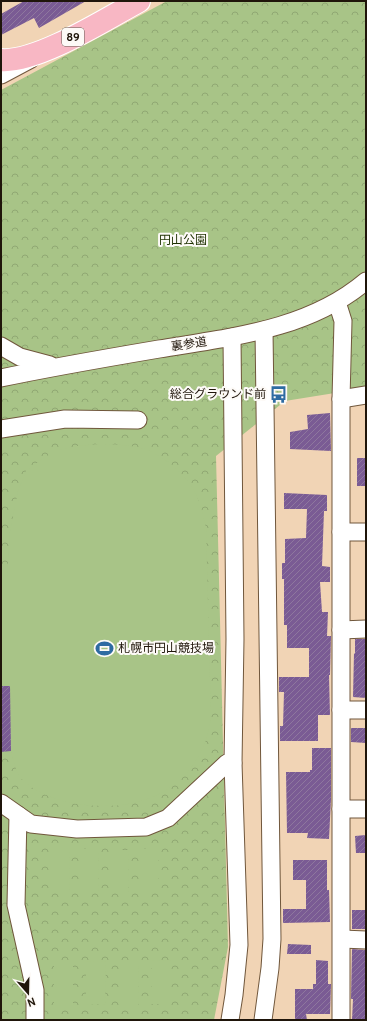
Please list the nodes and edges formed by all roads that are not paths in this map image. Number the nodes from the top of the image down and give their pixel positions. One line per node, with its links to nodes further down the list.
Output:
1 (139, 1): 2 (main road, 89)
2 (57, 46): 3 (main road, 89); 4 (street)
3 (1, 60)
4 (1, 75)
5 (366, 281): 6 (street, 裏参道)
6 (337, 302): 7 (street, 裏参道); 13 (street)
7 (264, 330): 8 (street, 裏参道); 31 (street)
8 (232, 337): 10 (street, 裏参道); 22 (street)
9 (1, 346): 10 (street)
10 (54, 366): 11 (street, 裏参道)
11 (1, 378)
12 (366, 396): 13 (street)
13 (341, 399): 16 (street)
14 (138, 420): 15 (street)
15 (1, 428)
16 (341, 532): 17 (street); 19 (street)
17 (366, 532)
18 (366, 629): 19 (street)
19 (341, 630): 20 (street)
20 (341, 710): 21 (street); 24 (street)
21 (366, 710)
22 (233, 763): 26 (street); 30 (street)
23 (1, 803): 26 (street)
24 (341, 809): 25 (street); 27 (street)
25 (366, 809)
26 (18, 815): 29 (street)
27 (342, 939): 28 (street); 32 (street)
28 (366, 940)
29 (35, 1020)
30 (230, 1020)
31 (263, 1020)
32 (341, 1020)

